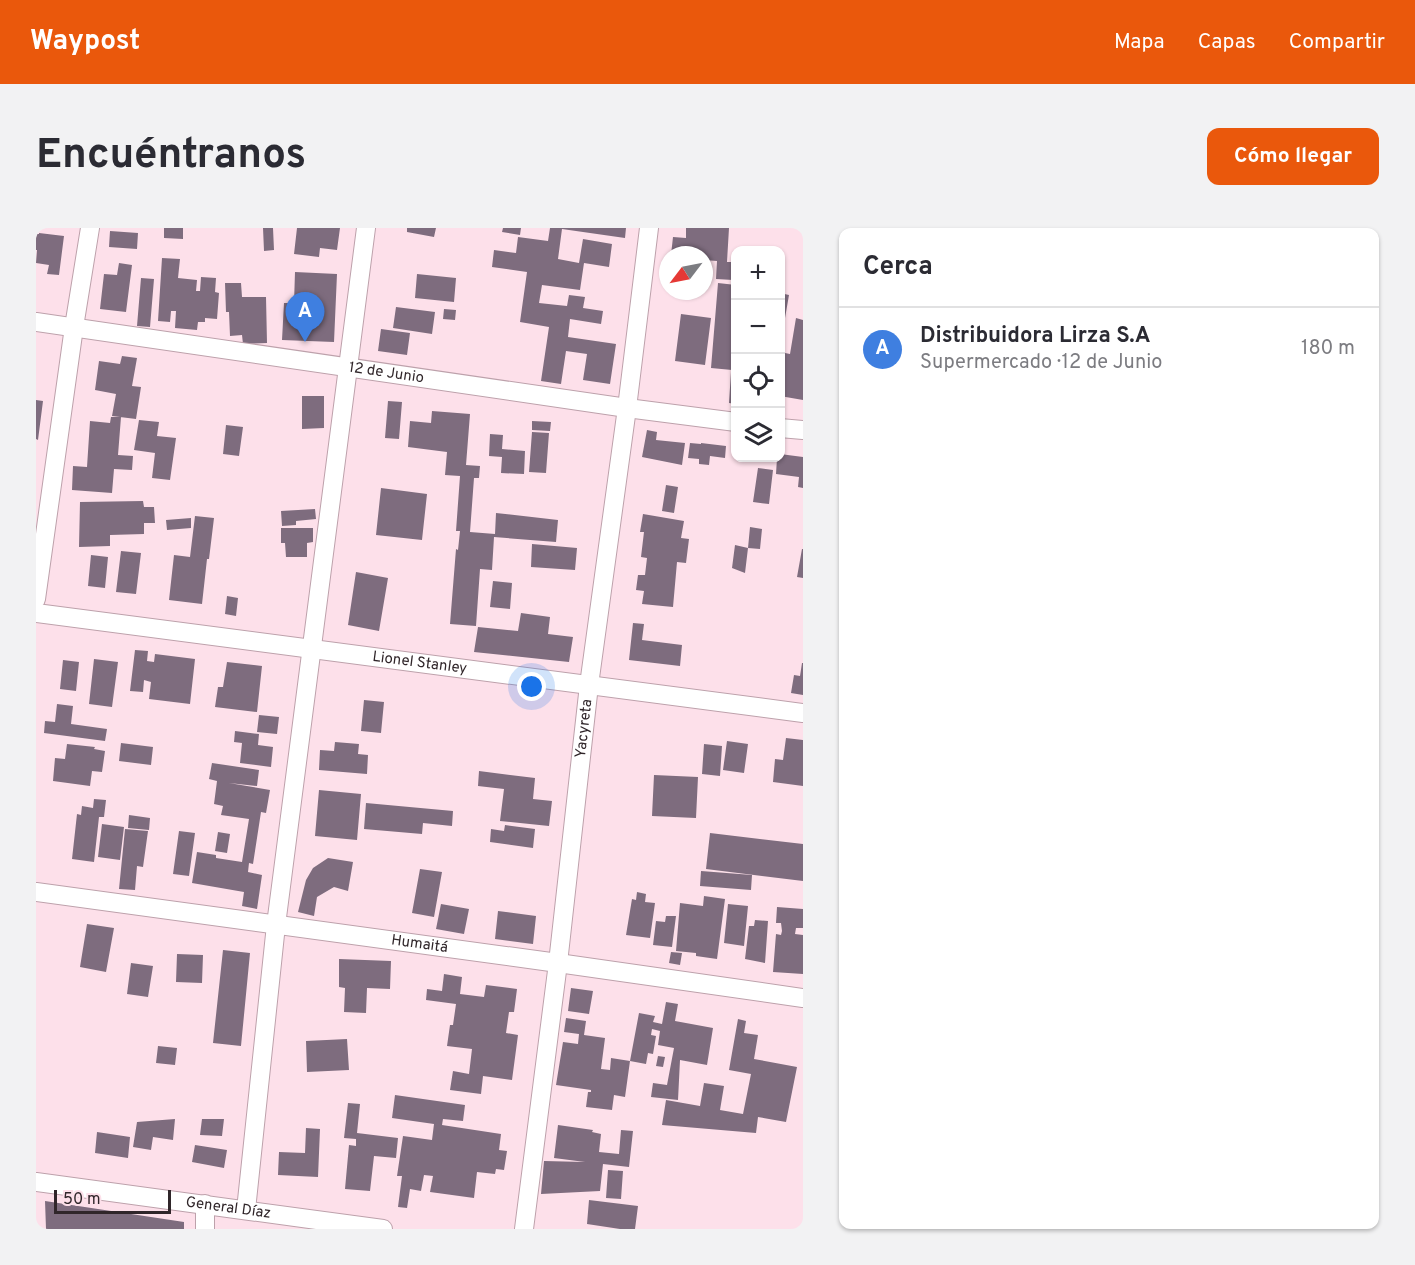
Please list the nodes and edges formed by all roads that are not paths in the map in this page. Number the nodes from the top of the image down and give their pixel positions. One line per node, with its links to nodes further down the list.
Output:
1 (90, 228): 5 (street)
2 (366, 228): 6 (street)
3 (649, 228): 7 (street, Yacyreta)
4 (36, 322): 5 (street, 12 de Junio)
5 (74, 327): 6 (street, 12 de Junio); 11 (street)
6 (347, 367): 7 (street, 12 de Junio); 13 (street)
7 (627, 408): 8 (street, 12 de Junio); 14 (street, Yacyreta)
8 (731, 421)
9 (785, 428): 10 (street)
10 (803, 430)
11 (36, 599)
12 (36, 613): 13 (street, Lionel Stanley)
13 (312, 649): 14 (street, Lionel Stanley); 17 (street)
14 (589, 685): 15 (street, Lionel Stanley); 18 (street, Yacyreta)
15 (803, 713)
16 (36, 892): 17 (street, Humaitá)
17 (276, 925): 18 (street, Humaitá); 22 (street)
18 (558, 963): 19 (street, Humaitá); 25 (street, Yacyreta)
19 (803, 998)
20 (36, 1182): 21 (street, General Díaz)
21 (205, 1204): 22 (street, General Díaz); 23 (street)
22 (246, 1210): 24 (street, General Díaz)
23 (205, 1229)
24 (383, 1229)
25 (524, 1229)

